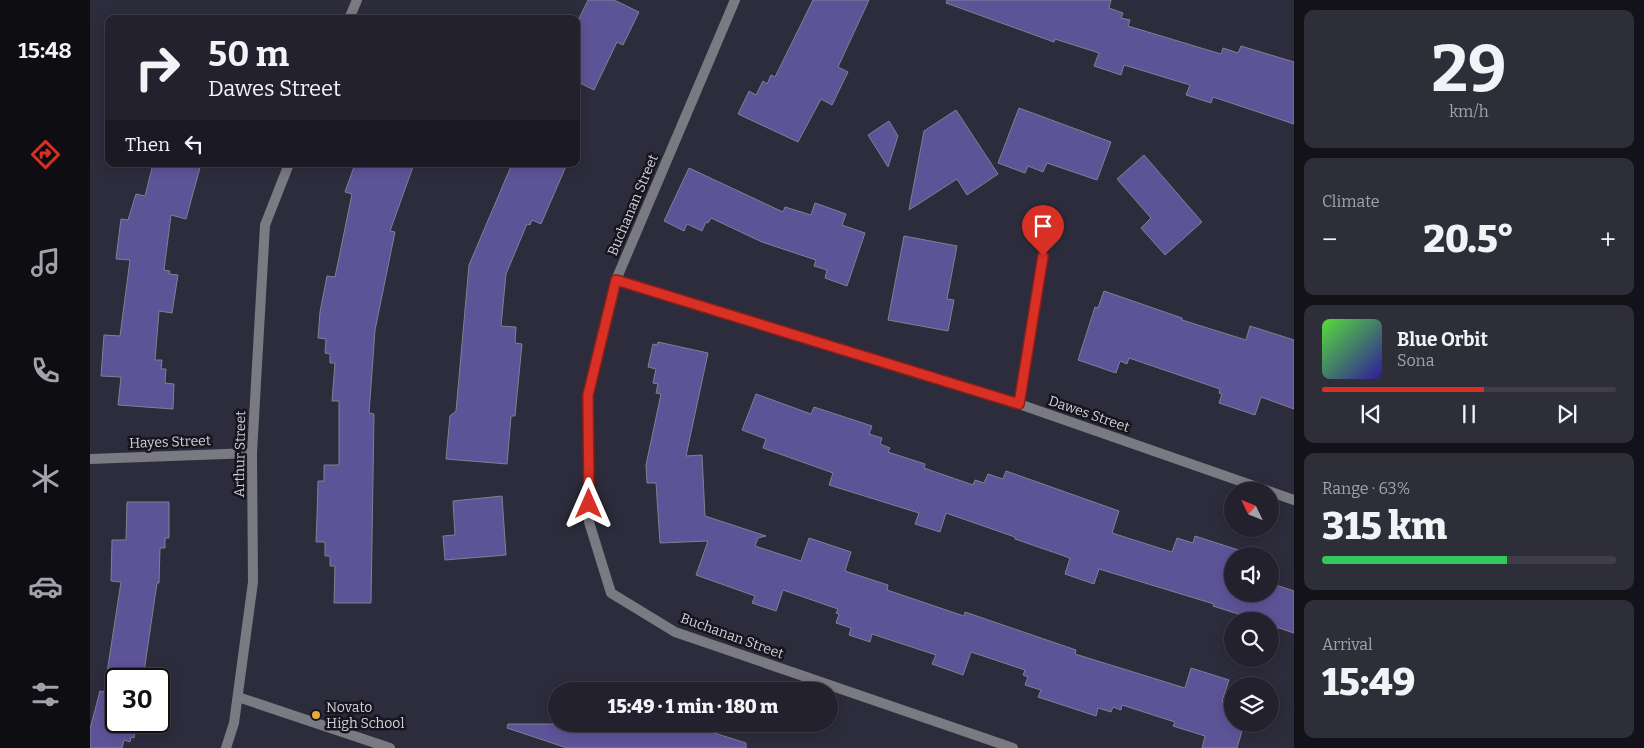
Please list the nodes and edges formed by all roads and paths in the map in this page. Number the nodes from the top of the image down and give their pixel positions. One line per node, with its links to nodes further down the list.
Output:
1 (358, 0): 3 (street)
2 (735, 0): 6 (street, Buchanan Street)
3 (351, 15)
4 (289, 167): 8 (street, Arthur Street)
5 (1043, 256): 7 (street)
6 (616, 280): 7 (street, Dawes Street); 14 (street, Buchanan Street)
7 (1019, 404): 10 (street, Dawes Street)
8 (252, 453): 9 (street, Hayes Street); 11 (street, Arthur Street)
9 (90, 459)
10 (1294, 500)
11 (238, 697): 12 (street, Arthur Street); 13 (street)
12 (226, 748)
13 (390, 748)
14 (1013, 748)

